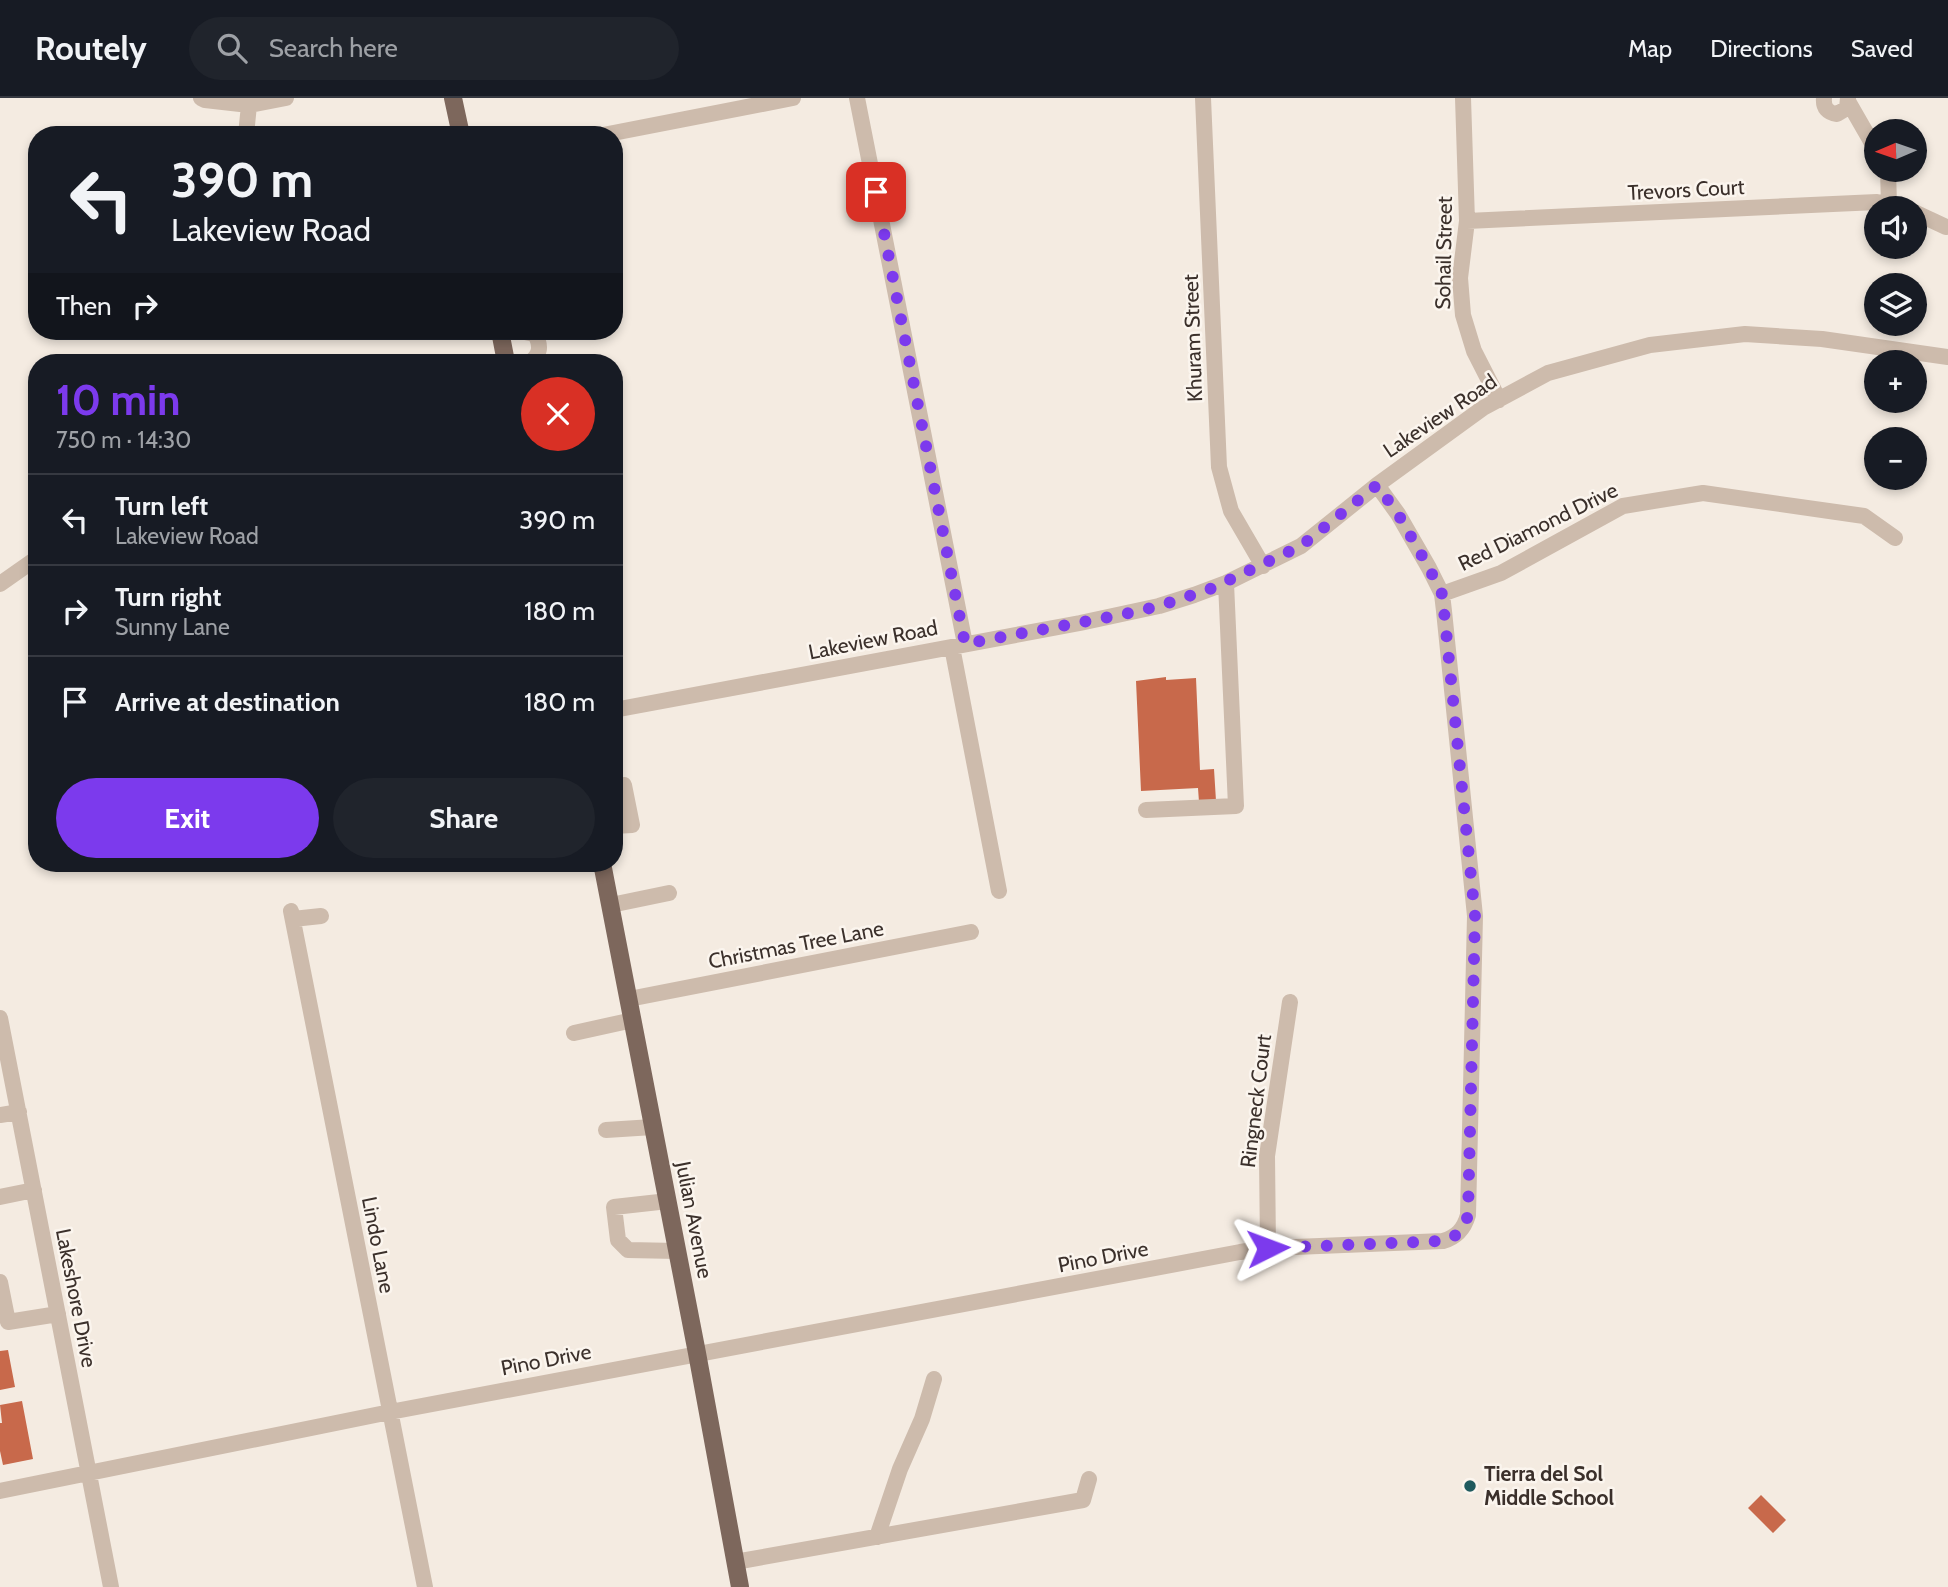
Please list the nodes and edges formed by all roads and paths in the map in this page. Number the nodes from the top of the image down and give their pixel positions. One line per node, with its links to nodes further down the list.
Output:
1 (201, 98): 10 (street)
2 (286, 98): 10 (street)
3 (453, 98): 12 (main road)
4 (793, 98): 14 (street)
5 (857, 98): 28 (street)
6 (1203, 98): 24 (street, Khuram Street)
7 (1462, 98): 17 (street, Sohail Street)
8 (1824, 98): 9 (street)
9 (1848, 100): 13 (street)
10 (249, 105): 11 (street)
11 (247, 126)
12 (459, 126)
13 (1864, 129)
14 (623, 131)
15 (1864, 203): 17 (street, Trevors Court)
16 (1927, 218): 18 (street)
17 (1467, 220): 20 (street, Sohail Street)
18 (1946, 227)
19 (1948, 357): 20 (street, Lakeview Road)
20 (1499, 400): 21 (street, Lakeview Road)
21 (1377, 485): 24 (street, Lakeview Road); 27 (street, Pino Drive)
22 (1895, 538): 27 (street, Red Diamond Drive)
23 (28, 564): 26 (street)
24 (1263, 566): 25 (street, Lakeview Road)
25 (1226, 583): 28 (street, Lakeview Road); 31 (street)
26 (0, 584)
27 (1442, 594): 51 (street, Pino Drive)
28 (958, 645): 29 (street, Lakeview Road); 34 (street)
29 (623, 708)
30 (623, 785): 32 (street)
31 (1146, 810)
32 (623, 826)
33 (604, 872): 36 (main road, Julian Avenue)
34 (999, 891)
35 (669, 893): 36 (street)
36 (611, 905): 39 (main road, Julian Avenue)
37 (321, 916): 57 (street, Lindo Lane)
38 (971, 932): 39 (street, Christmas Tree Lane)
39 (629, 999): 42 (main road, Julian Avenue)
40 (1290, 1002): 51 (street, Ringneck Court)
41 (0, 1017): 44 (street, Lakeshore Drive)
42 (633, 1020): 43 (street); 46 (main road, Julian Avenue)
43 (574, 1033)
44 (19, 1112): 45 (street); 48 (street, Lakeshore Drive)
45 (0, 1115)
46 (653, 1127): 47 (street); 50 (main road, Julian Avenue)
47 (606, 1130)
48 (34, 1190): 49 (street); 54 (street, Lakeshore Drive)
49 (0, 1197)
50 (668, 1201): 52 (main road, Julian Avenue); 52 (street)
51 (1268, 1248): 55 (street, Pino Drive)
52 (677, 1251): 55 (main road, Julian Avenue)
53 (0, 1282): 54 (street)
54 (58, 1314): 58 (street, Lakeshore Drive)
55 (697, 1353): 57 (street, Pino Drive); 62 (main road, Julian Avenue)
56 (934, 1380): 61 (street)
57 (390, 1412): 58 (street, Pino Drive); 64 (street, Lindo Lane)
58 (89, 1472): 60 (street, Pino Drive); 63 (street, Lakeshore Drive)
59 (1089, 1479): 61 (street)
60 (0, 1491)
61 (877, 1537): 62 (street)
62 (735, 1562): 65 (main road, Julian Avenue)
63 (111, 1587)
64 (425, 1587)
65 (740, 1587)

